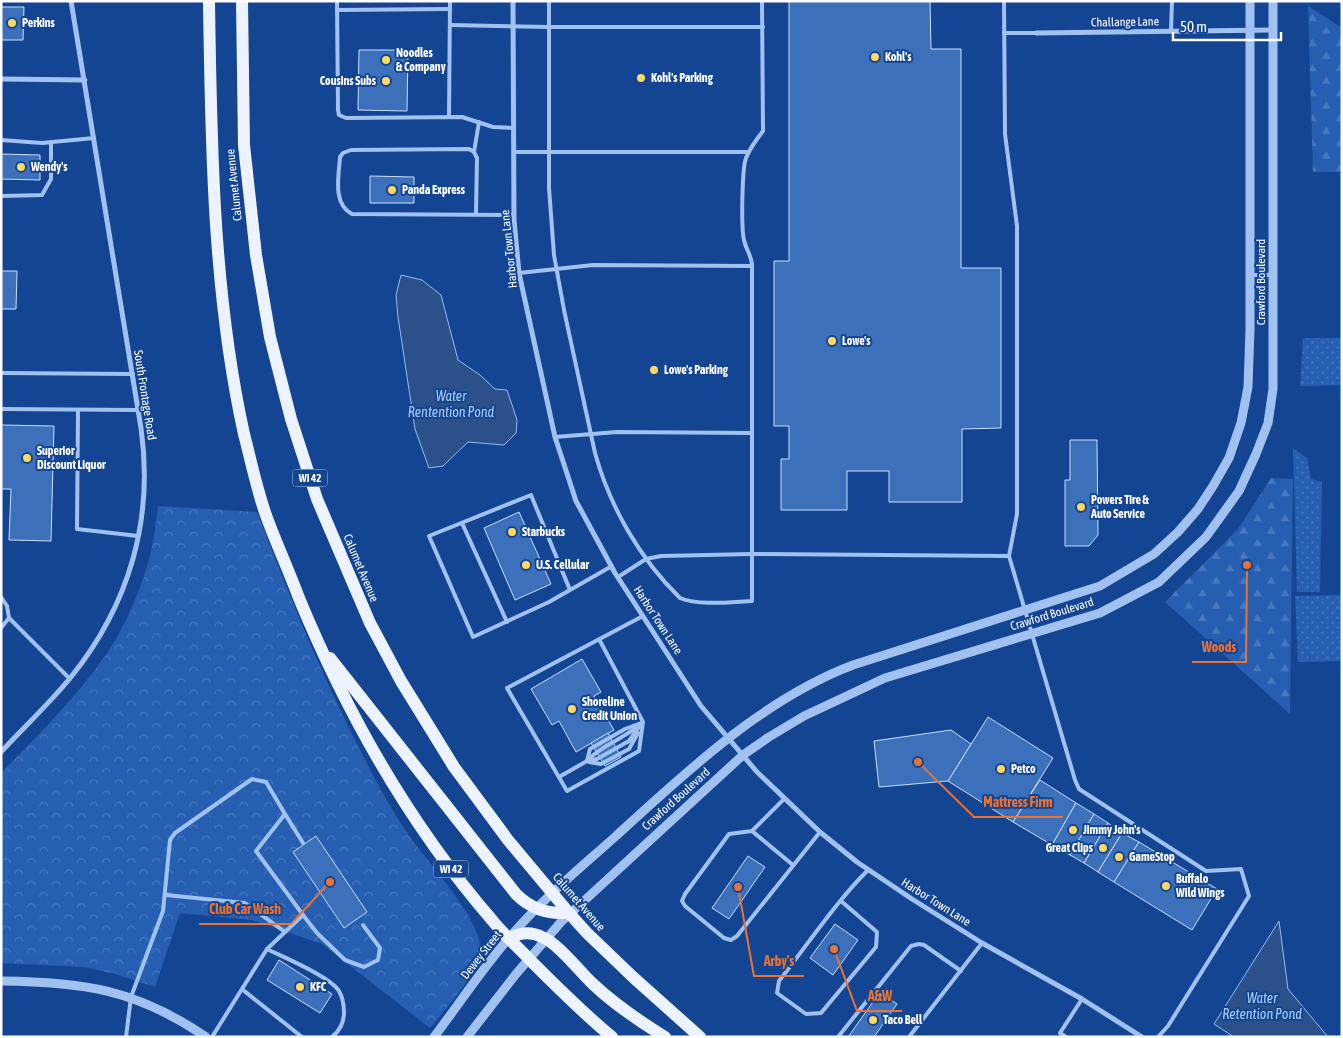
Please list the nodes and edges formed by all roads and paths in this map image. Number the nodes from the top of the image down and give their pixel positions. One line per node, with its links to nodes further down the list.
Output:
1 (72, 1): 25 (street, South Frontage Road)
2 (209, 1): 67 (main road, Calumet Avenue / WI 42)
3 (242, 1): 83 (main road, Calumet Avenue / WI 42)
4 (338, 1): 14 (lane)
5 (450, 1): 13 (lane)
6 (513, 1): 16 (street, Harbor Town Lane)
7 (550, 1): 17 (lane)
8 (762, 1): 18 (lane)
9 (1004, 1): 22 (lane)
10 (1172, 1): 21 (lane)
11 (1250, 1): 19 (street, Crawford Boulevard)
12 (1273, 1): 20 (street, Crawford Boulevard)
13 (450, 9): 14 (lane); 15 (lane)
14 (338, 10): 26 (lane)
15 (450, 26): 16 (lane); 26 (lane)
16 (513, 27): 17 (lane); 28 (street, Harbor Town Lane)
17 (549, 27): 18 (lane); 34 (lane)
18 (763, 27): 35 (lane)
19 (1250, 30): 20 (street, Challange Lane); 21 (street, Challange Lane); 42 (street, Crawford Boulevard)
20 (1274, 30): 43 (street, Crawford Boulevard)
21 (1171, 31): 23 (street, Challange Lane)
22 (1004, 33): 23 (lane); 55 (lane)
23 (1036, 33)
24 (1, 79): 25 (street)
25 (84, 80): 29 (street, South Frontage Road)
26 (449, 117): 27 (lane)
27 (479, 122): 28 (lane); 32 (lane)
28 (514, 128): 33 (street, Harbor Town Lane)
29 (94, 138): 31 (lane); 45 (street, South Frontage Road)
30 (1, 140): 31 (lane)
31 (51, 142): 36 (lane)
32 (474, 152): 37 (lane); 37 (lane)
33 (514, 152): 34 (lane); 38 (street, Harbor Town Lane)
34 (549, 152): 35 (lane); 40 (lane)
35 (748, 152): 39 (lane)
36 (1, 196)
37 (476, 214): 38 (lane)
38 (514, 214): 41 (street, Harbor Town Lane)
39 (752, 266): 40 (lane); 49 (lane)
40 (556, 268): 41 (lane); 50 (lane)
41 (519, 273): 51 (street, Harbor Town Lane)
42 (1250, 275): 43 (lane); 61 (street, Crawford Boulevard)
43 (1273, 275): 66 (street, Crawford Boulevard)
44 (1, 373): 45 (lane)
45 (132, 374): 47 (street, South Frontage Road)
46 (1, 409): 48 (lane)
47 (138, 410): 48 (lane); 53 (street, South Frontage Road)
48 (78, 411): 53 (lane)
49 (752, 432): 50 (lane); 54 (lane)
50 (591, 434): 51 (lane); 56 (lane)
51 (555, 437): 57 (street, Harbor Town Lane)
52 (462, 523): 59 (lane); 64 (lane); 64 (lane)
53 (139, 537): 69 (street, South Frontage Road)
54 (752, 554): 55 (lane); 56 (lane); 56 (lane)
55 (1009, 556): 61 (lane)
56 (646, 559): 58 (lane)
57 (612, 566): 58 (street, Harbor Town Lane); 59 (lane)
58 (618, 577): 62 (street, Harbor Town Lane)
59 (570, 590): 64 (lane)
60 (1, 597): 63 (lane)
61 (1025, 610): 66 (lane); 71 (street, Crawford Boulevard)
62 (643, 616): 68 (lane); 71 (street, Harbor Town Lane)
63 (9, 618): 65 (lane); 69 (lane)
64 (507, 622)
65 (1, 628)
66 (1032, 634): 73 (street, Crawford Boulevard); 115 (lane)
67 (316, 638): 86 (main road); 91 (main road, Calumet Avenue / WI 42)
68 (599, 639): 70 (lane); 75 (lane)
69 (70, 679): 72 (street, South Frontage Road)
70 (643, 722): 74 (lane); 74 (lane); 74 (lane); 75 (lane)
71 (729, 739): 73 (street, Harbor Town Lane); 83 (street, Crawford Boulevard)
72 (1, 752)
73 (743, 755): 76 (street, Harbor Town Lane); 87 (street, Crawford Boulevard)
74 (587, 762): 75 (lane)
75 (559, 777)
76 (784, 799): 78 (lane); 79 (street, Harbor Town Lane)
77 (285, 814): 80 (lane); 84 (lane); 88 (lane)
78 (752, 831): 81 (lane); 81 (lane)
79 (820, 832): 81 (lane); 82 (street, Harbor Town Lane)
80 (303, 842)
81 (792, 865)
82 (868, 870): 85 (lane); 93 (street, Harbor Town Lane)
83 (552, 893): 86 (street, Dewey Street); 87 (main road, Calumet Avenue / WI 42)
84 (166, 895): 90 (lane); 99 (lane)
85 (841, 901): 85 (lane)
86 (536, 909): 87 (main road); 91 (street, Dewey Street)
87 (569, 913): 92 (street, Crawford Boulevard); 110 (main road, Calumet Avenue / WI 42)
88 (303, 915): 89 (lane); 90 (lane)
89 (363, 925)
90 (285, 932): 94 (lane)
91 (509, 938): 92 (main road); 95 (main road, Calumet Avenue / WI 42); 106 (street, Dewey Street)
92 (546, 938): 95 (street); 109 (main road)
93 (982, 943): 96 (lane); 100 (street, Harbor Town Lane)
94 (267, 949): 98 (lane); 105 (lane)
95 (529, 959): 107 (street); 108 (main road, Calumet Avenue / WI 42)
96 (961, 971): 111 (lane); 112 (lane)
97 (1, 981): 99 (street)
98 (243, 990): 103 (lane); 104 (lane)
99 (131, 997): 101 (lane); 102 (street)
100 (1082, 999): 113 (lane); 114 (street, Harbor Town Lane)
101 (126, 1037)
102 (206, 1037)
103 (212, 1037)
104 (302, 1037)
105 (332, 1037)
106 (434, 1037)
107 (467, 1037)
108 (612, 1037)
109 (665, 1037)
110 (700, 1037)
111 (838, 1037)
112 (909, 1037)
113 (1066, 1037)
114 (1142, 1037)
115 (1158, 1037)

